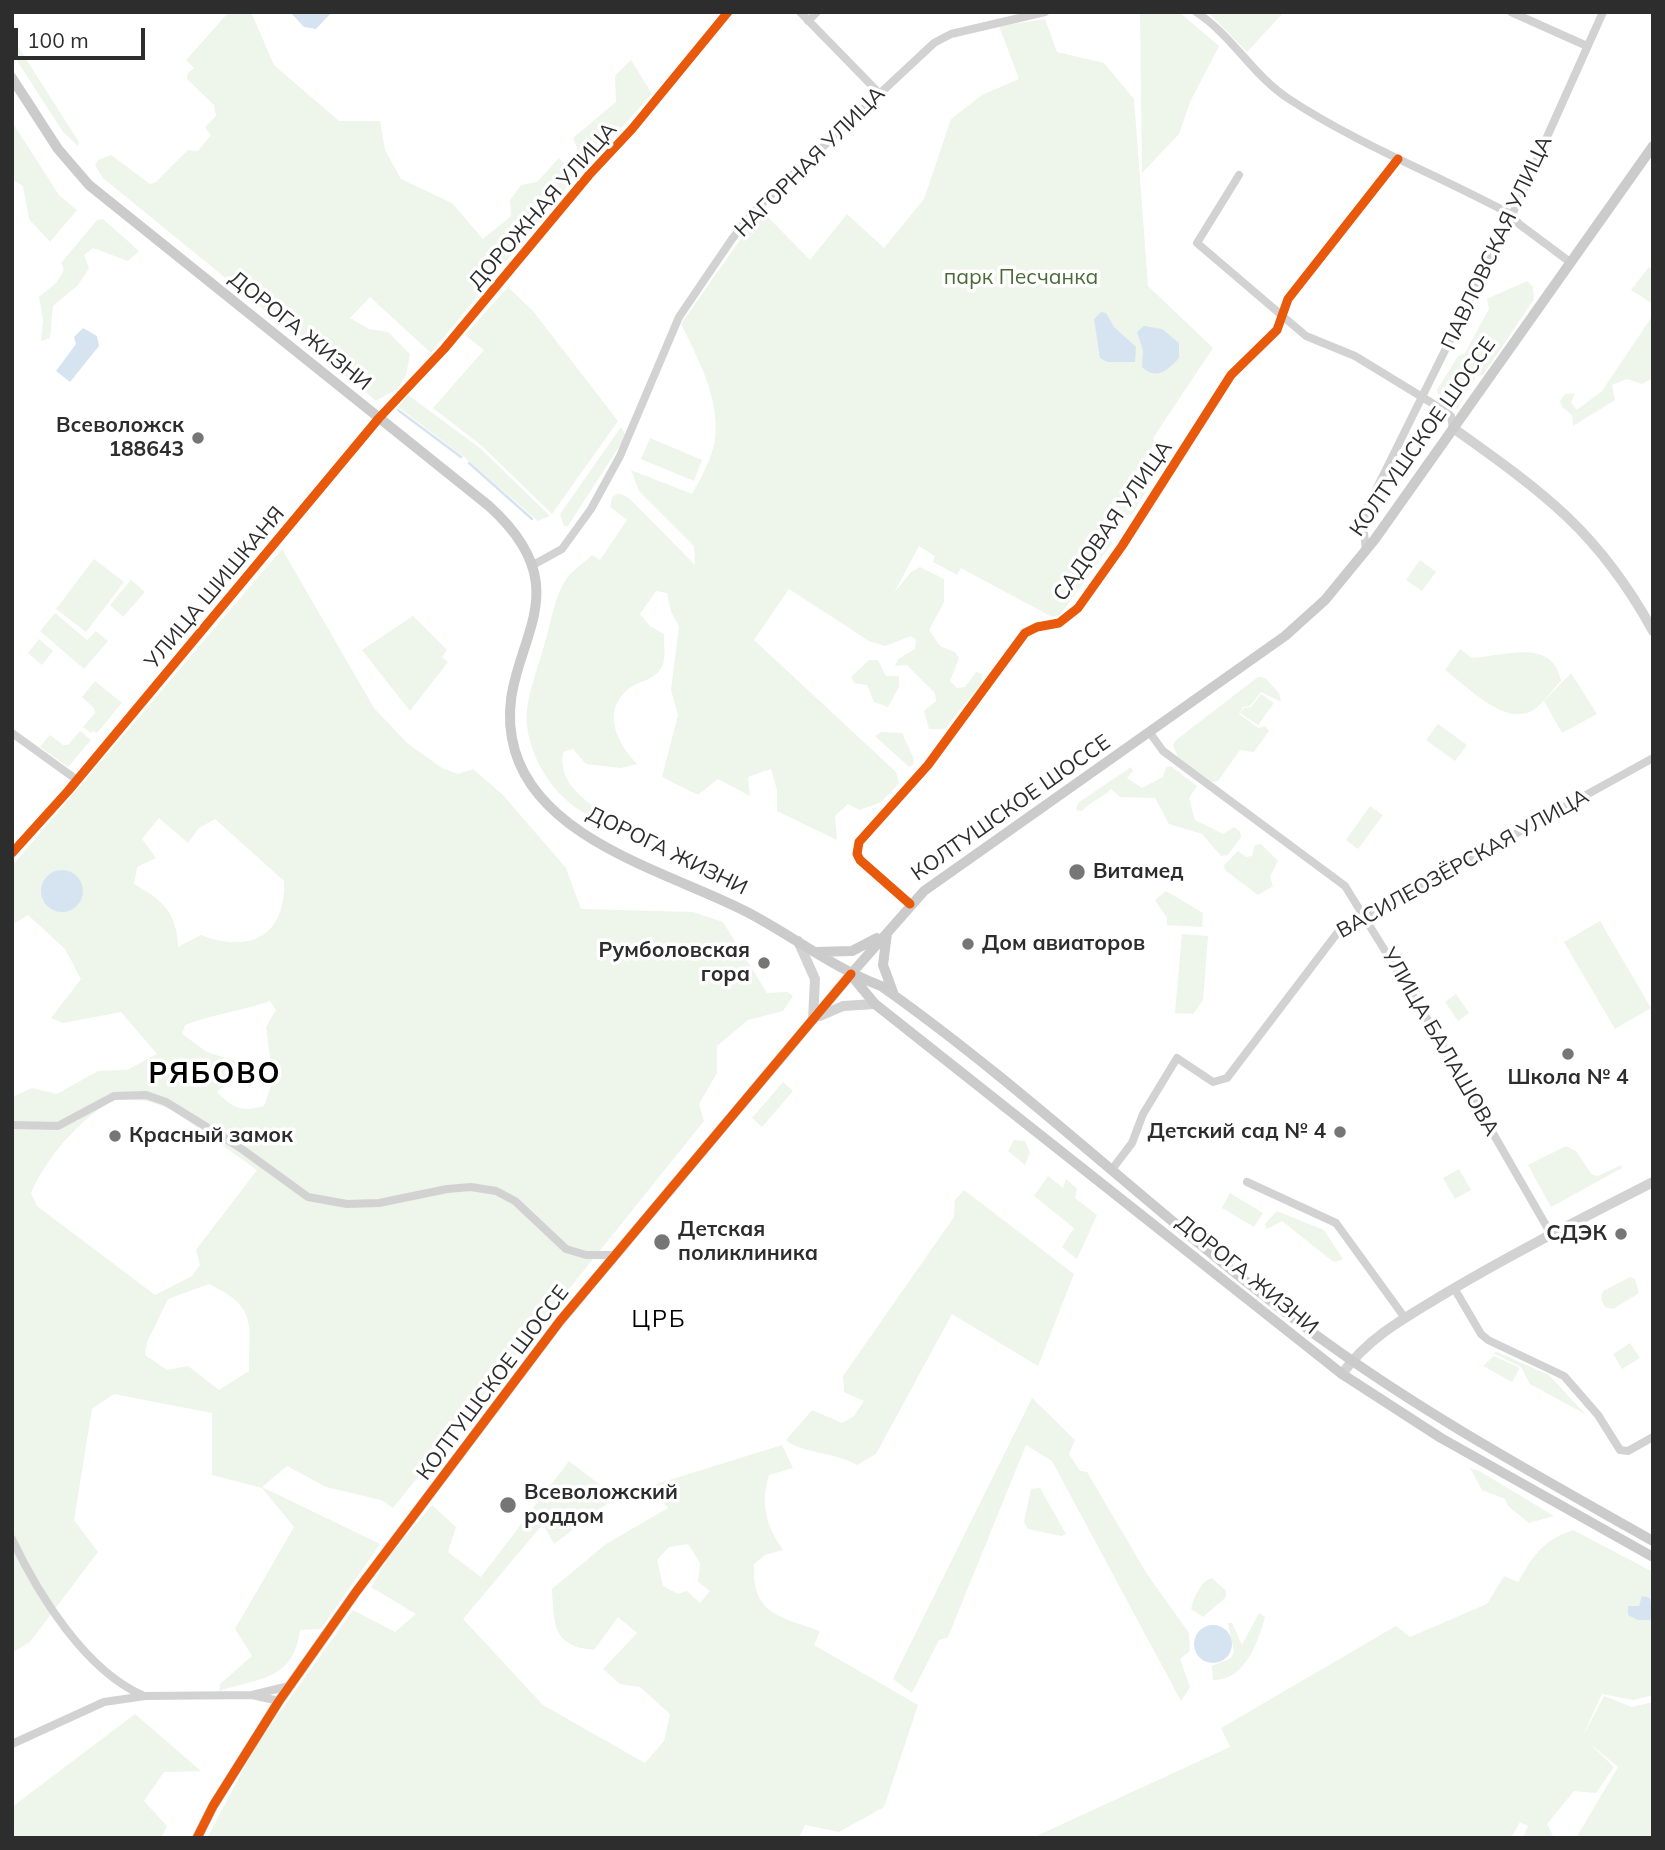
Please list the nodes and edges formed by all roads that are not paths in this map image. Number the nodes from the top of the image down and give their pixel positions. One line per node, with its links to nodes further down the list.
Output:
1 (728, 12): 19 (street, ДОРОЖНАЯ УЛИЦА)
2 (800, 12): 8 (street)
3 (817, 12): 8 (street)
4 (1045, 12): 11 (street, НАГОРНАЯ УЛИЦА)
5 (1196, 12): 13 (street)
6 (1511, 12): 9 (street)
7 (1602, 12): 9 (street, ПАВЛОВСКАЯ УЛИЦА)
8 (808, 21): 11 (street)
9 (1587, 46): 15 (street, ПАВЛОВСКАЯ УЛИЦА)
10 (12, 78): 19 (main road, ДОРОГА ЖИЗНИ)
11 (879, 93): 22 (street, НАГОРНАЯ УЛИЦА)
12 (1653, 146): 16 (main road, КОЛТУШСКОЕ ШОССЕ)
13 (1398, 159): 15 (street); 17 (street, САДОВАЯ УЛИЦА)
14 (1239, 175): 17 (street)
15 (1512, 215): 16 (street); 18 (street, ПАВЛОВСКАЯ УЛИЦА)
16 (1570, 262): 20 (main road, КОЛТУШСКОЕ ШОССЕ)
17 (1281, 317): 18 (street); 29 (street, САДОВАЯ УЛИЦА)
18 (1424, 398): 20 (street); 21 (street, ПАВЛОВСКАЯ УЛИЦА)
19 (379, 418): 22 (main road, ДОРОГА ЖИЗНИ); 27 (street, УЛИЦА ШИШКАНЯ)
20 (1453, 428): 21 (main road, КОЛТУШСКОЕ ШОССЕ); 23 (street)
21 (1367, 550): 25 (main road, КОЛТУШСКОЕ ШОССЕ)
22 (533, 565): 32 (main road, ДОРОГА ЖИЗНИ)
23 (1653, 631)
24 (12, 733): 27 (street)
25 (1150, 733): 29 (main road, КОЛТУШСКОЕ ШОССЕ); 30 (street, УЛИЦА БАЛАШОВА)
26 (1653, 758): 30 (street, ВАСИЛЕОЗЁРСКАЯ УЛИЦА)
27 (77, 780): 28 (street, УЛИЦА ШИШКАНЯ)
28 (12, 853)
29 (910, 904): 31 (main road, КОЛТУШСКОЕ ШОССЕ)
30 (1365, 916): 39 (street, ВАСИЛЕОЗЁРСКАЯ УЛИЦА); 42 (street, УЛИЦА БАЛАШОВА)
31 (887, 930): 33 (main road); 34 (main road, КОЛТУШСКОЕ ШОССЕ); 35 (main road)
32 (798, 941): 33 (main road, ДОРОГА ЖИЗНИ); 37 (street)
33 (816, 952): 34 (main road, ДОРОГА ЖИЗНИ)
34 (851, 974): 35 (main road, ДОРОГА ЖИЗНИ); 36 (main road, ДОРОГА ЖИЗНИ); 37 (street, КОЛТУШСКОЕ ШОССЕ)
35 (894, 995): 39 (main road, ДОРОГА ЖИЗНИ)
36 (875, 1004): 37 (street); 47 (main road, ДОРОГА ЖИЗНИ)
37 (813, 1020): 43 (street, КОЛТУШСКОЕ ШОССЕ)
38 (12, 1125): 43 (street)
39 (1113, 1168): 46 (main road, ДОРОГА ЖИЗНИ)
40 (1247, 1182): 45 (street)
41 (1653, 1182): 42 (street)
42 (1551, 1234): 44 (street)
43 (613, 1255): 52 (street, КОЛТУШСКОЕ ШОССЕ)
44 (1454, 1288): 45 (street); 48 (street)
45 (1405, 1318): 46 (street)
46 (1352, 1360): 47 (street); 50 (main road, ДОРОГА ЖИЗНИ)
47 (1342, 1374): 51 (main road, ДОРОГА ЖИЗНИ)
48 (1653, 1437)
49 (12, 1539): 54 (street)
50 (1653, 1541)
51 (1653, 1558)
52 (289, 1686): 53 (street); 55 (street, КОЛТУШСКОЕ ШОССЕ)
53 (252, 1695): 54 (street); 55 (street)
54 (145, 1696): 56 (street)
55 (279, 1701): 57 (street, КОЛТУШСКОЕ ШОССЕ)
56 (12, 1744)
57 (197, 1838)

